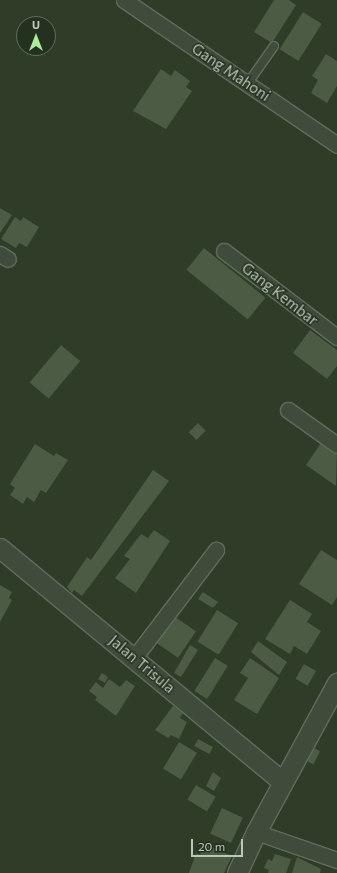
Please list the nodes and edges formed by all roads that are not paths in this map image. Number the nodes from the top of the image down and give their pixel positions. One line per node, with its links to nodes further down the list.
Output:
1 (124, 0): 3 (street, Gang Mahoni)
2 (274, 46): 3 (lane)
3 (248, 82): 4 (street, Gang Mahoni)
4 (337, 145)
5 (224, 250): 6 (street, Gang Kembar)
6 (337, 337)
7 (288, 410): 8 (street)
8 (337, 445)
9 (0, 548): 11 (street, Jalan Trisula)
10 (216, 550): 11 (street)
11 (134, 658): 13 (street, Jalan Trisula)
12 (337, 684): 13 (street)
13 (283, 782): 14 (street)
14 (256, 832): 15 (street); 16 (street)
15 (337, 860)
16 (237, 873)

